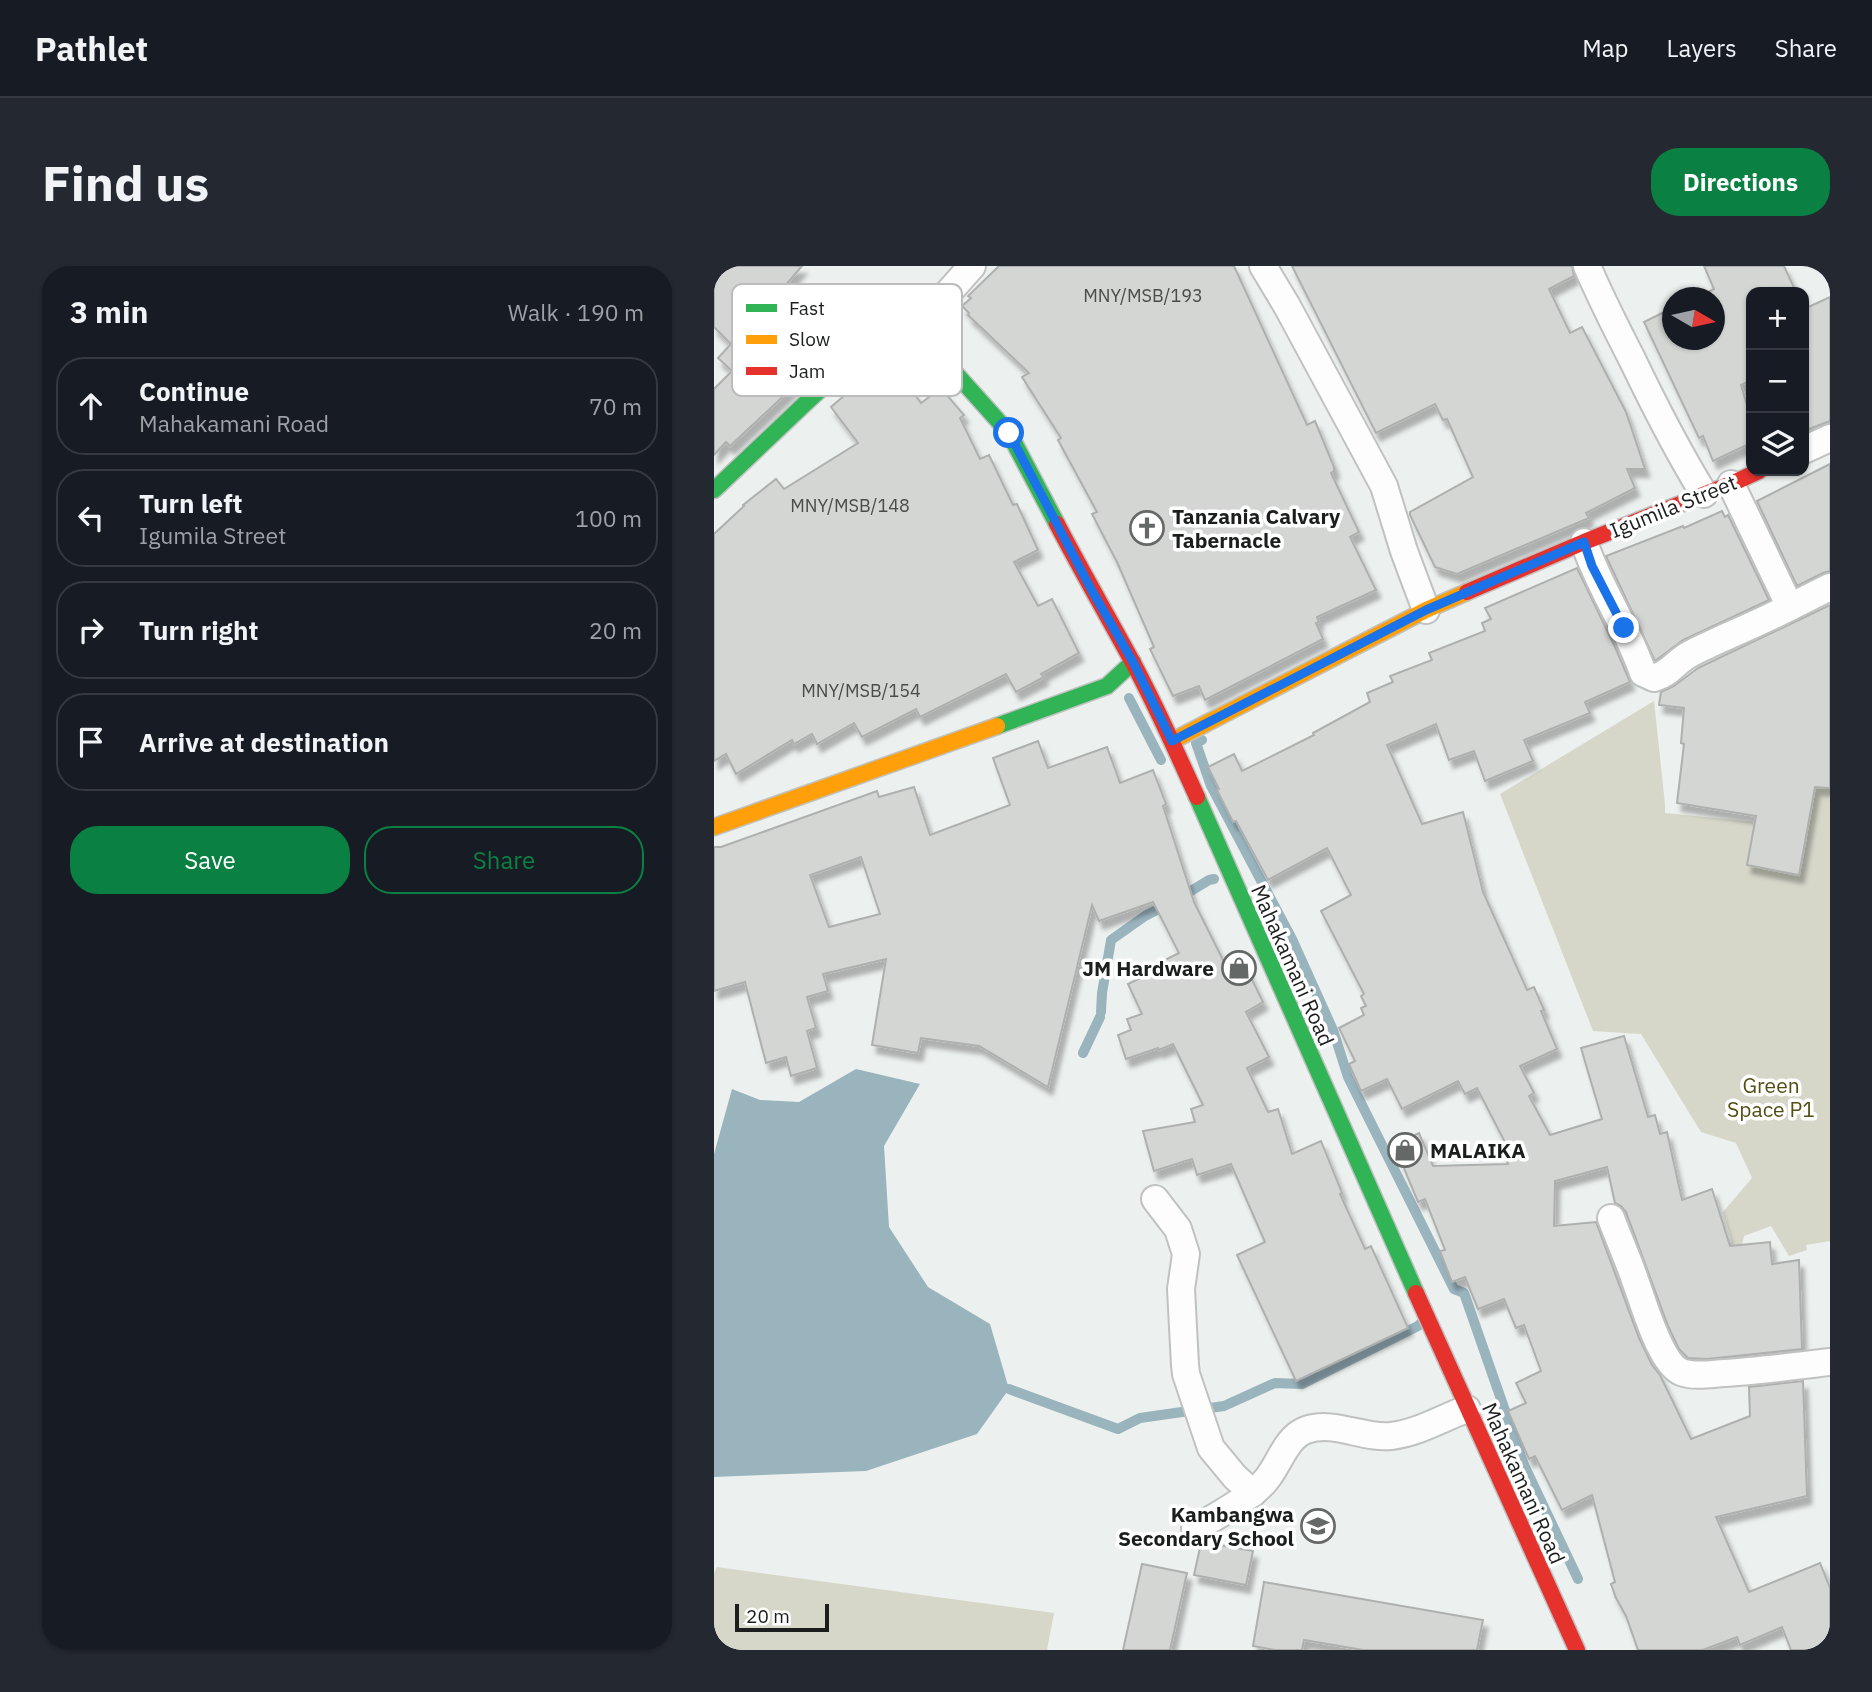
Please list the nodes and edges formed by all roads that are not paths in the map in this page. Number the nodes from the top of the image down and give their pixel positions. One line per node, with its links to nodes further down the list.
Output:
1 (972, 266): 4 (street)
2 (1263, 266): 16 (street)
3 (1587, 266): 12 (street)
4 (956, 284)
5 (962, 380): 17 (street, Mahakamani Road)
6 (813, 396): 11 (street)
7 (1830, 438): 8 (street)
8 (1809, 448)
9 (1748, 476): 10 (street, Igumila Street)
10 (1731, 484): 12 (street, Igumila Street); 15 (street)
11 (714, 490)
12 (1704, 494): 13 (street, Igumila Street)
13 (1584, 542): 15 (street); 16 (street, Igumila Street)
14 (1830, 587): 15 (street)
15 (1790, 607)
16 (1426, 610): 18 (street, Igumila Street)
17 (1133, 662): 18 (street, Mahakamani Road); 19 (street)
18 (1172, 741): 23 (street, Mahakamani Road)
19 (714, 827)
20 (1155, 1199): 24 (street)
21 (1611, 1218): 22 (street)
22 (1830, 1362)
23 (1467, 1409): 24 (street); 26 (street, Mahakamani Road)
24 (1253, 1493): 25 (street)
25 (1195, 1529)
26 (1577, 1650)

